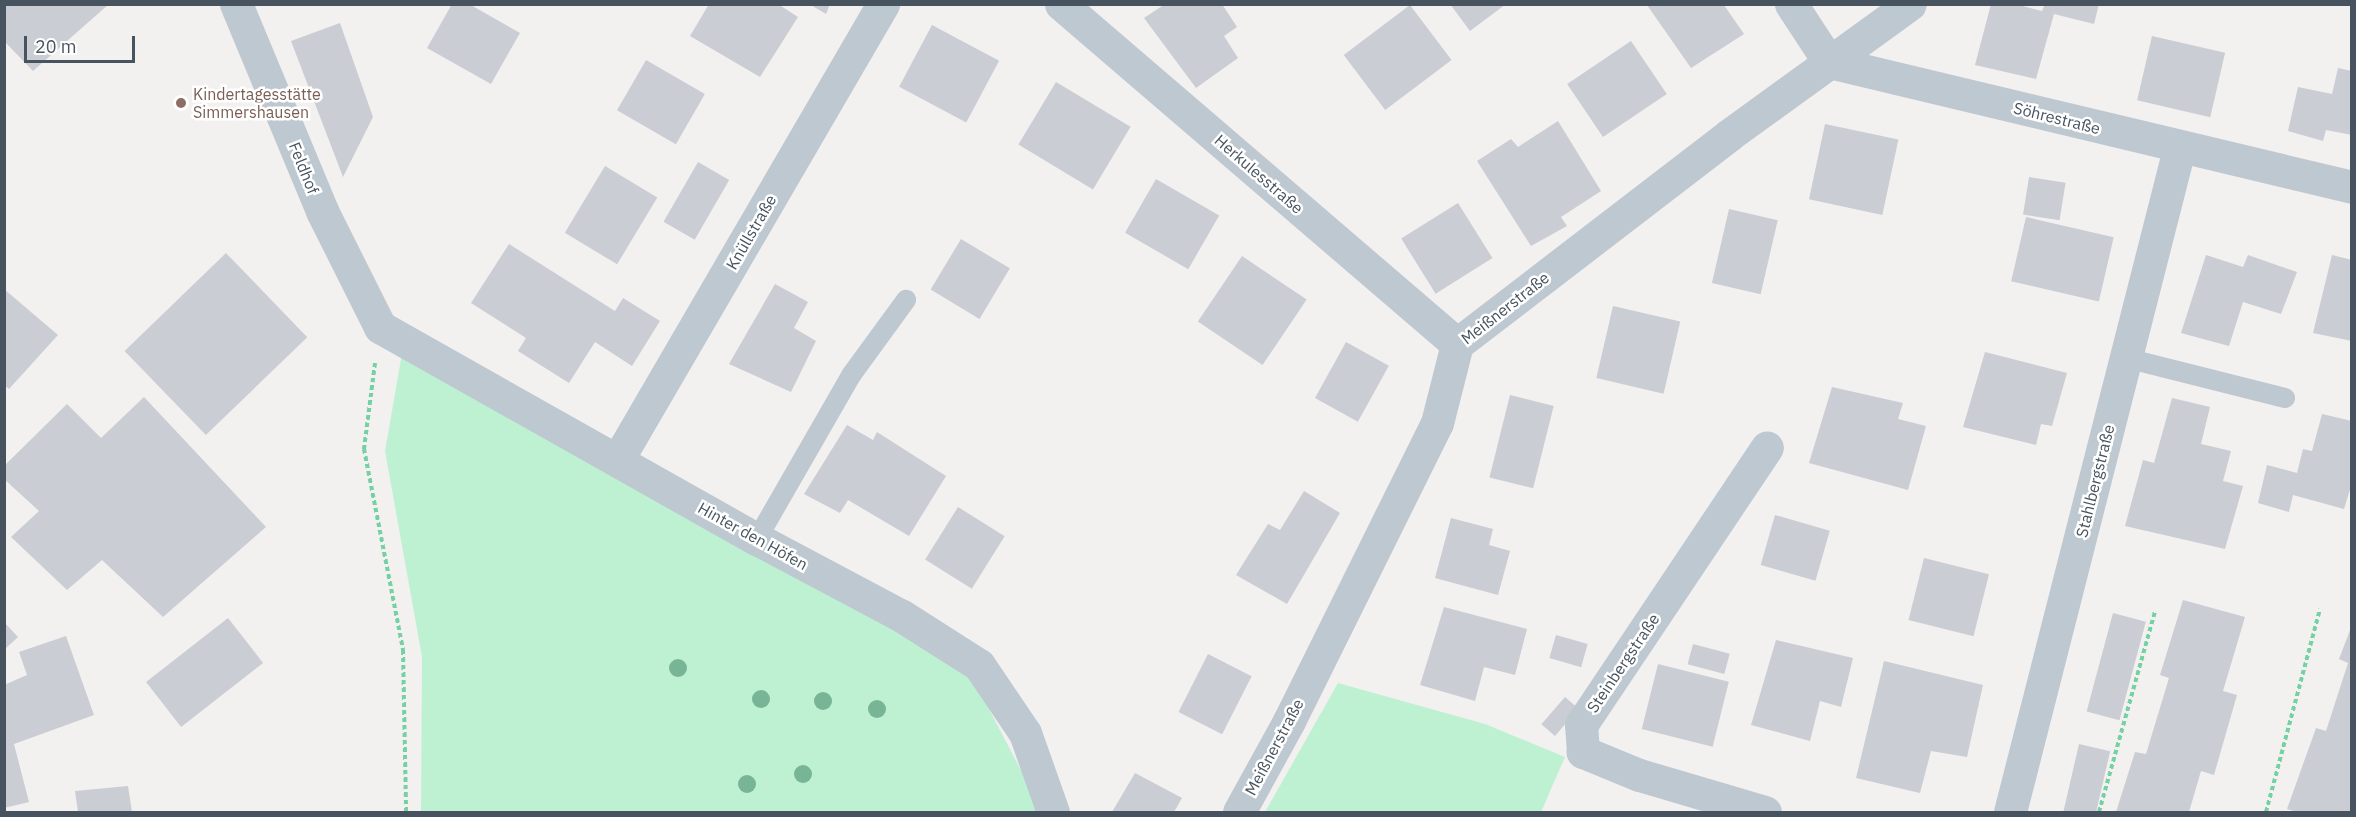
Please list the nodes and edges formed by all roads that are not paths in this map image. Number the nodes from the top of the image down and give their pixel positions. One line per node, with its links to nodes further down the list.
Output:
1 (236, 4): 10 (street, Feldhof)
2 (883, 4): 15 (street, Knüllstraße)
3 (1061, 4): 11 (street, Herkulesstraße)
4 (1791, 4): 6 (street)
5 (1910, 4): 6 (street, Meißnerstraße)
6 (1829, 62): 7 (street, Söhrestraße); 11 (street, Meißnerstraße)
7 (2179, 148): 8 (street, Söhrestraße); 12 (street, Stahlbergstraße)
8 (2352, 188)
9 (906, 300): 16 (lane)
10 (380, 327): 15 (street, Hinter den Höfen)
11 (1457, 344): 18 (street, Meißnerstraße)
12 (2126, 358): 13 (lane); 20 (street, Stahlbergstraße)
13 (2285, 398)
14 (1767, 447): 19 (street, Steinbergstraße)
15 (618, 459): 16 (street, Hinter den Höfen)
16 (757, 539): 17 (street, Hinter den Höfen)
17 (1053, 813)
18 (1239, 813)
19 (1765, 813)
20 (2010, 813)

